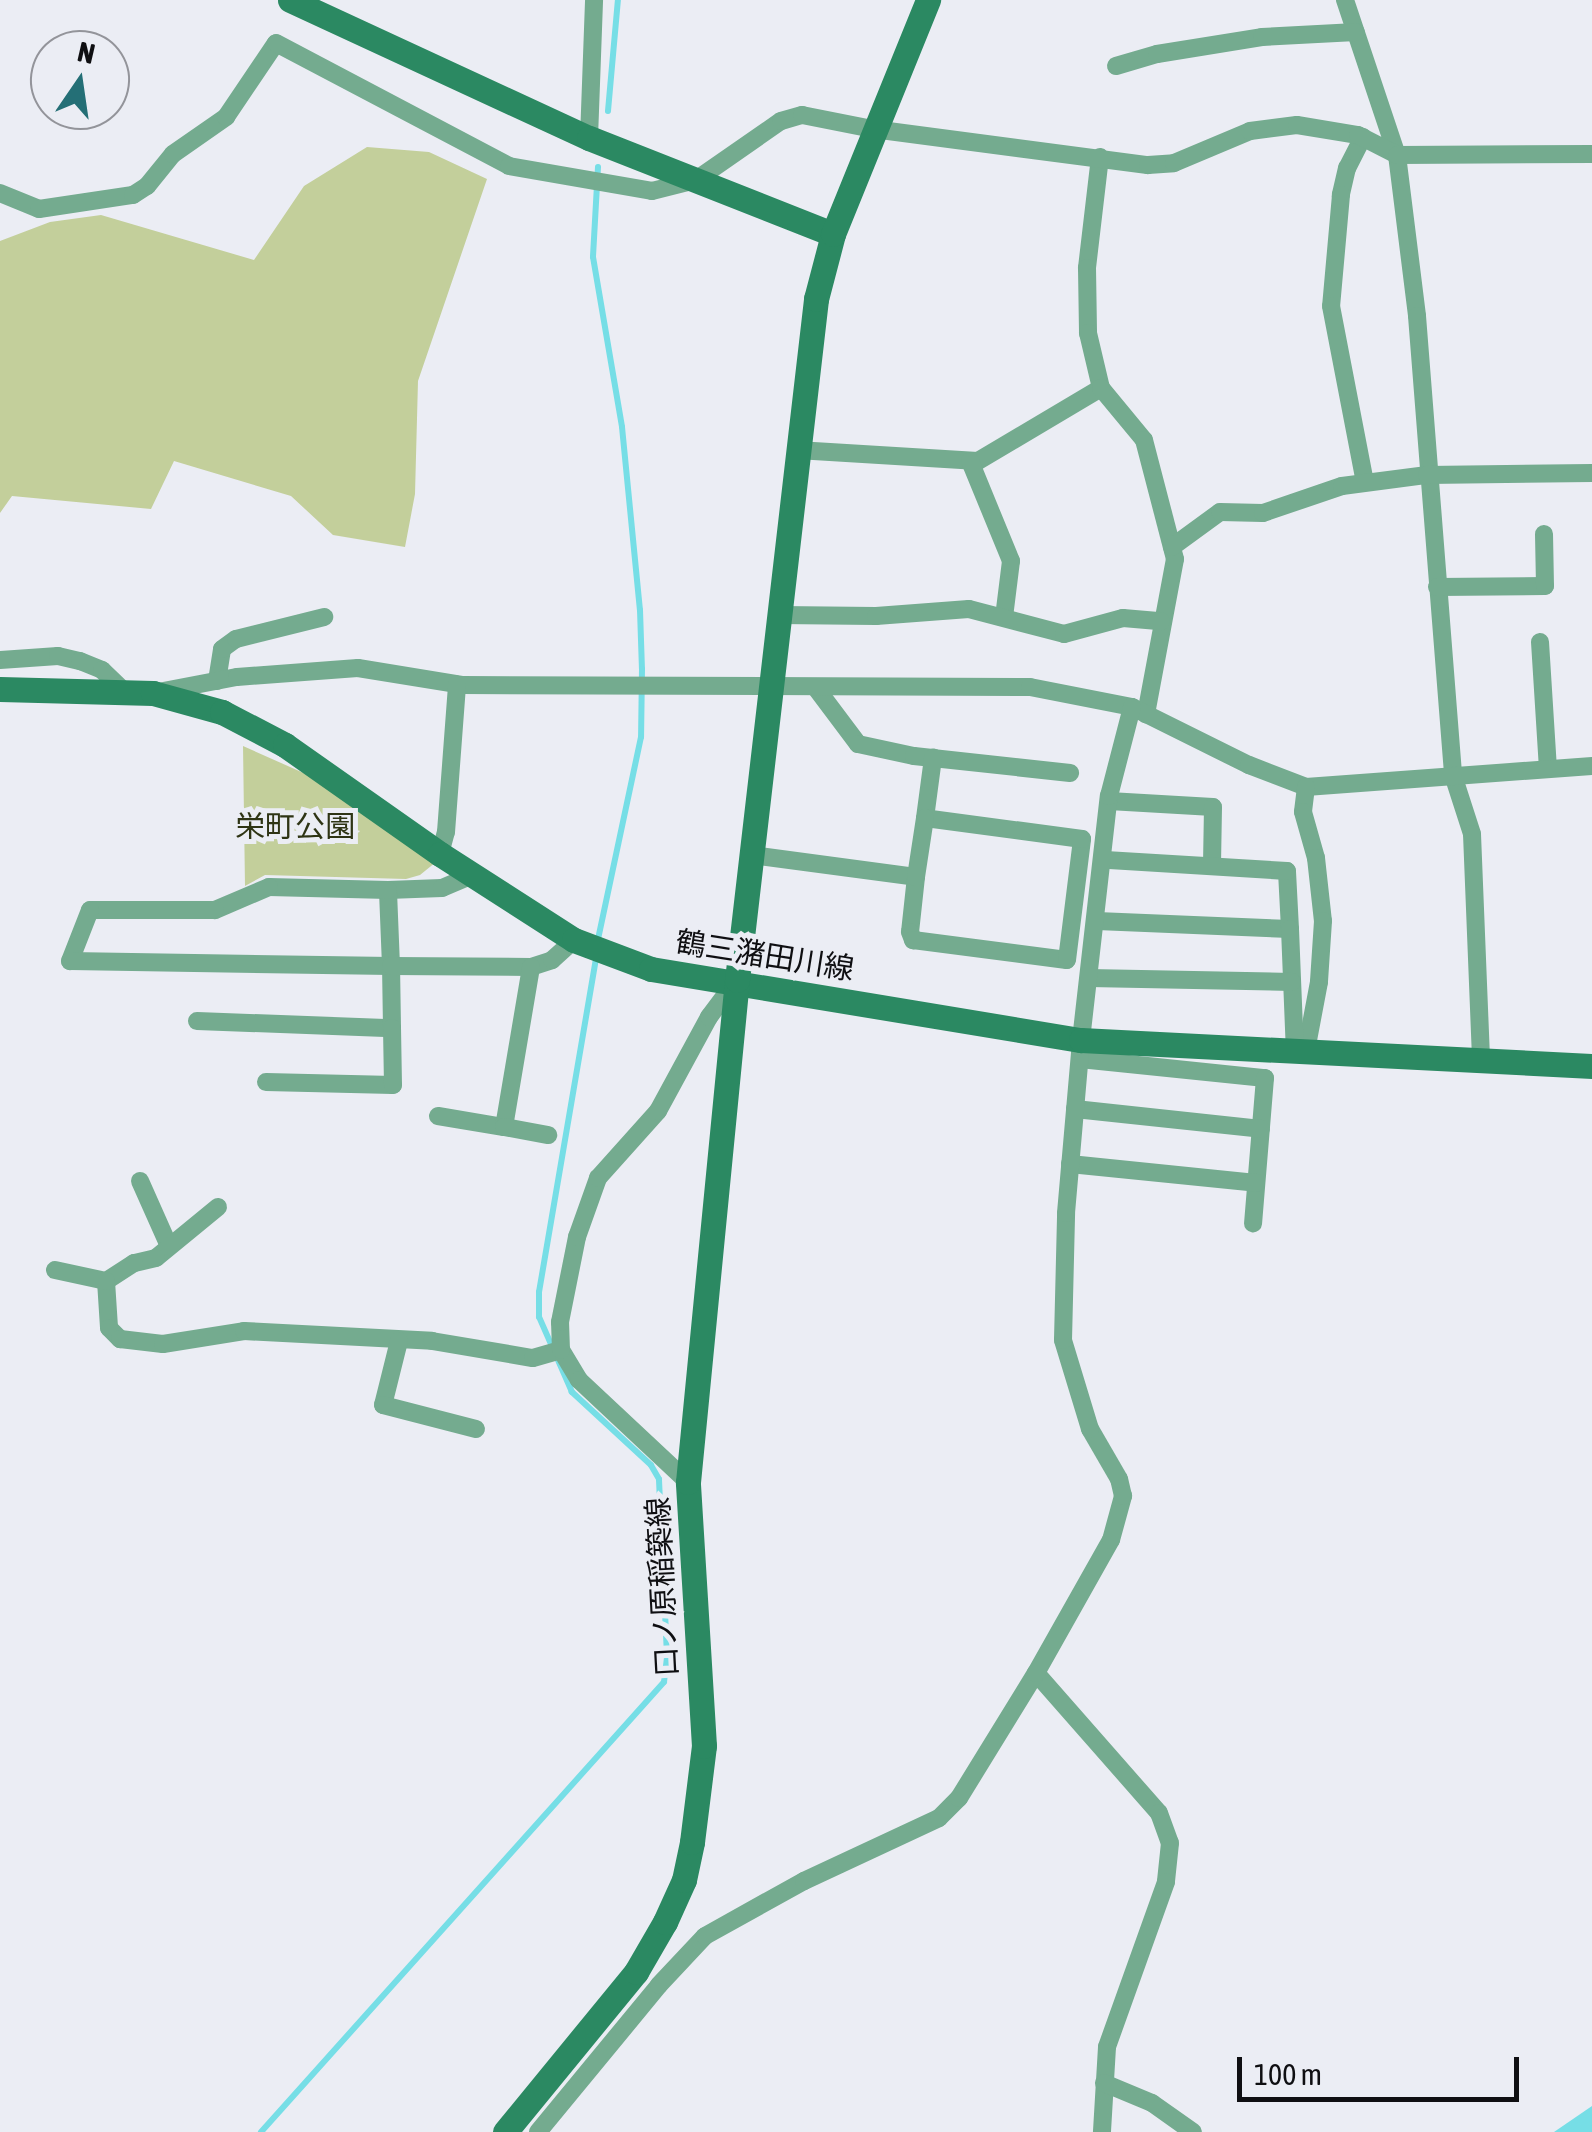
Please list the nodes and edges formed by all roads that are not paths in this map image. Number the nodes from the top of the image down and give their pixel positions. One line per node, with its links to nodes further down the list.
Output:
1 (290, 0): 9 (main road)
2 (594, 0): 9 (street)
3 (928, 0): 7 (main road, 口ノ原稲築線)
4 (1345, 0): 5 (street)
5 (1356, 32): 6 (street); 10 (street)
6 (1116, 66)
7 (873, 129): 12 (street); 13 (street); 15 (main road, 口ノ原稲築線)
8 (1363, 137): 10 (street); 12 (street); 21 (street)
9 (589, 138): 13 (main road)
10 (1397, 154): 11 (street); 20 (street)
11 (1592, 154)
12 (1100, 157): 16 (street)
13 (696, 180): 14 (street); 15 (main road)
14 (0, 193)
15 (832, 234): 17 (main road, 口ノ原稲築線)
16 (1102, 388): 18 (street); 23 (street)
17 (797, 450): 18 (street); 25 (main road, 口ノ原稲築線)
18 (970, 460): 26 (street)
19 (1592, 473): 20 (street)
20 (1427, 474): 21 (street); 24 (street)
21 (1364, 482): 23 (street)
22 (1544, 534): 24 (street)
23 (1172, 546): 28 (street)
24 (1437, 587): 43 (street)
25 (779, 614): 26 (street); 33 (main road, 口ノ原稲築線)
26 (1004, 616): 28 (street)
27 (324, 617): 31 (street)
28 (1161, 621): 38 (street)
29 (1540, 642): 41 (street)
30 (0, 660): 36 (street)
31 (217, 681): 32 (street); 37 (street)
32 (457, 684): 33 (street); 47 (street)
33 (772, 688): 34 (street); 48 (main road, 口ノ原稲築線)
34 (816, 688): 38 (street); 39 (street)
35 (0, 689): 36 (main road, 鶴三潴田川線)
36 (124, 691): 37 (main road, 鶴三潴田川線)
37 (153, 693): 47 (main road, 鶴三潴田川線)
38 (1138, 710): 44 (street); 45 (street)
39 (933, 758): 42 (street); 46 (street)
40 (1592, 766): 41 (street)
41 (1548, 768): 43 (street)
42 (1070, 773)
43 (1452, 775): 44 (street); 66 (street)
44 (1306, 787): 65 (street)
45 (1109, 801): 49 (street); 50 (street)
46 (925, 818): 52 (street); 52 (street)
47 (440, 854): 51 (main road, 鶴三潴田川線)
48 (752, 855): 52 (street); 60 (main road, 口ノ原稲築線)
49 (1105, 860): 50 (street); 54 (street)
50 (1212, 866): 55 (street)
51 (473, 875): 53 (street); 56 (main road, 鶴三潴田川線)
52 (916, 877)
53 (388, 890): 57 (street); 57 (street)
54 (1097, 921): 55 (street); 59 (street)
55 (1290, 930): 61 (street)
56 (574, 940): 58 (street); 60 (main road, 鶴三潴田川線)
57 (390, 966): 58 (street); 63 (street)
58 (532, 967): 71 (street)
59 (1090, 978): 61 (street); 64 (street)
60 (737, 980): 64 (main road, 鶴三潴田川線); 83 (street); 85 (main road, 口ノ原稲築線)
61 (1292, 982): 65 (street)
62 (198, 1021): 63 (street)
63 (392, 1028): 68 (street)
64 (1080, 1050): 65 (main road, 鶴三潴田川線); 69 (street); 72 (street)
65 (1301, 1051): 66 (main road, 鶴三潴田川線)
66 (1482, 1061): 67 (main road, 鶴三潴田川線)
67 (1592, 1066)
68 (266, 1082)
69 (1075, 1109): 72 (street); 74 (street)
70 (438, 1116): 71 (street)
71 (504, 1128): 73 (street)
72 (1261, 1129): 76 (street)
73 (548, 1135)
74 (1070, 1164): 76 (street); 86 (street)
75 (140, 1182): 79 (street)
76 (1256, 1183): 78 (street)
77 (218, 1207): 79 (street)
78 (1253, 1224)
79 (170, 1246): 81 (street)
80 (55, 1270): 81 (street)
81 (106, 1282): 82 (street)
82 (398, 1341): 83 (street); 84 (street)
83 (561, 1350): 85 (street)
84 (476, 1429)
85 (688, 1482): 88 (main road, 口ノ原稲築線)
86 (1036, 1673): 87 (street); 89 (street)
87 (1104, 2083): 90 (street); 91 (street)
88 (505, 2132)
89 (538, 2132)
90 (1102, 2132)
91 (1193, 2132)

